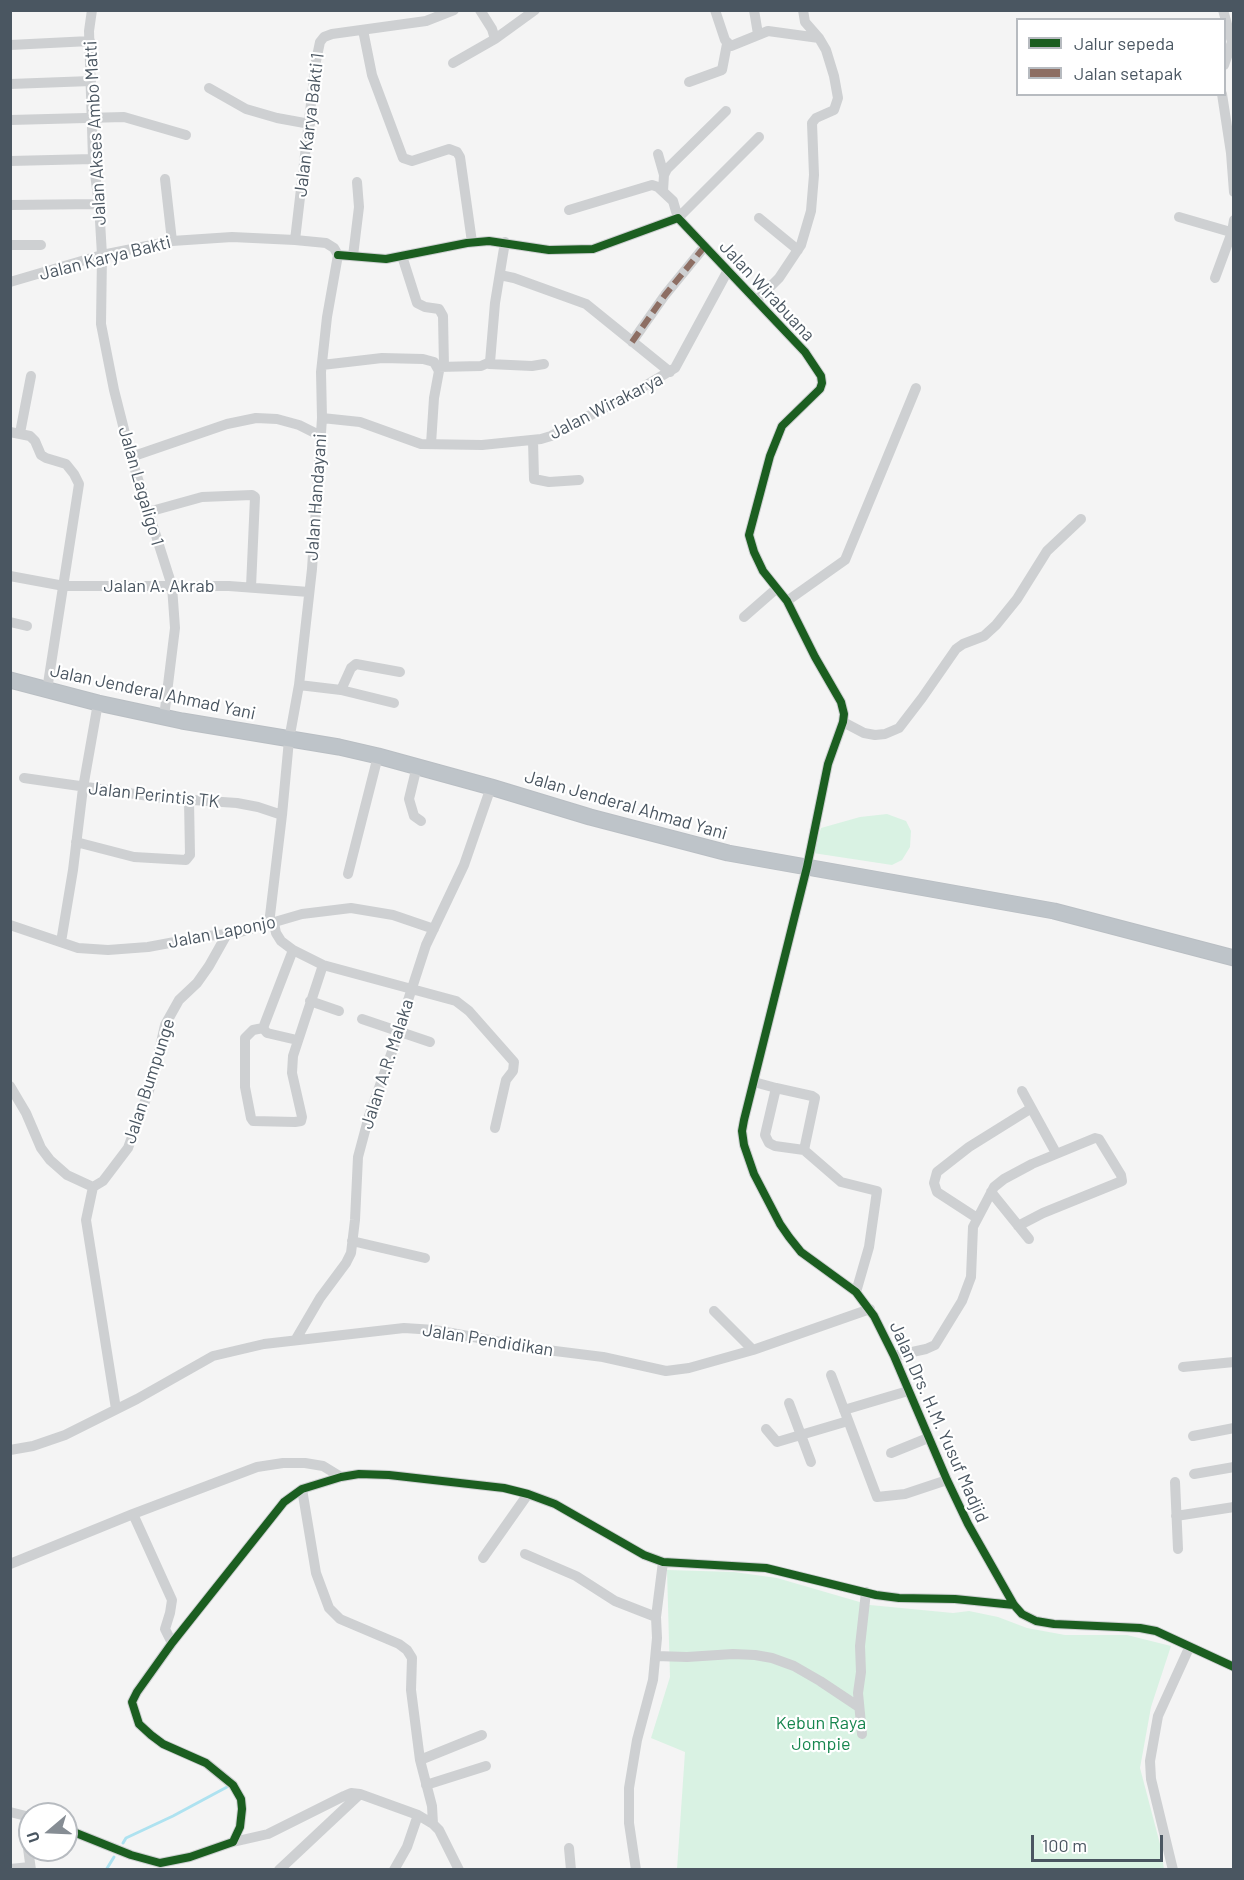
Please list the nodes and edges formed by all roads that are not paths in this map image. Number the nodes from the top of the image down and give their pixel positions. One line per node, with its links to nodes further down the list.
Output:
1 (92, 10): 13 (street, Jalan Akses Ambo Matti)
2 (454, 10): 9 (street, Jalan Karya Bakti 1)
3 (480, 10): 12 (street)
4 (535, 10): 12 (street)
5 (715, 10): 14 (street)
6 (754, 10): 10 (street)
7 (803, 10): 11 (street)
8 (1226, 21): 16 (street)
9 (363, 30): 26 (street, Jalan Karya Bakti 1); 47 (street)
10 (758, 34): 11 (street); 14 (street)
11 (819, 38): 52 (street)
12 (495, 39): 17 (street)
13 (90, 41): 15 (street); 18 (street, Jalan Akses Ambo Matti)
14 (727, 44): 19 (street)
15 (10, 45)
16 (1226, 59)
17 (453, 63)
18 (91, 81): 20 (street); 24 (street, Jalan Akses Ambo Matti)
19 (689, 82)
20 (10, 84)
21 (209, 88): 26 (street)
22 (1222, 96): 36 (street)
23 (726, 111): 32 (street)
24 (92, 117): 25 (street); 27 (street); 30 (street, Jalan Akses Ambo Matti)
25 (10, 120)
26 (310, 124): 45 (street, Jalan Karya Bakti 1)
27 (186, 135)
28 (759, 137): 41 (street)
29 (658, 154): 32 (street)
30 (93, 159): 31 (street); 37 (street, Jalan Akses Ambo Matti)
31 (10, 161)
32 (664, 175): 35 (street)
33 (165, 179): 46 (street)
34 (357, 182): 55 (street)
35 (663, 191): 39 (street); 41 (street, Jalan Wirabuana)
36 (1233, 192)
37 (99, 204): 38 (street); 53 (street, Jalan Akses Ambo Matti)
38 (10, 205)
39 (569, 210)
40 (1179, 217): 44 (street)
41 (678, 218): 48 (street); 51 (street, Jalan Wirabuana)
42 (759, 218): 52 (street)
43 (1233, 220): 44 (street)
44 (1233, 233): 59 (street)
45 (295, 240): 46 (street, Jalan Karya Bakti); 54 (street, Jalan Karya Bakti)
46 (172, 241): 53 (street, Jalan Karya Bakti)
47 (472, 242): 48 (street); 56 (street)
48 (505, 242): 58 (street)
49 (41, 244): 50 (street)
50 (10, 245)
51 (705, 246): 57 (street, Jalan Wirabuana); 62 (street)
52 (798, 250): 61 (street)
53 (102, 255): 60 (street, Jalan Karya Bakti); 75 (street, Jalan Lagaligo 1)
54 (338, 255): 55 (street); 65 (street, Jalan Handayani)
55 (352, 256): 56 (street)
56 (402, 256): 66 (street)
57 (728, 272): 61 (street, Jalan Wirabuana); 67 (street, Jalan Wirakarya)
58 (500, 275): 62 (street); 63 (street)
59 (1215, 278)
60 (10, 282)
61 (756, 301): 83 (street, Jalan Wirabuana)
62 (632, 342): 67 (street)
63 (489, 364): 64 (street); 66 (street)
64 (544, 364)
65 (322, 365): 66 (street); 70 (street, Jalan Handayani)
66 (440, 368): 74 (street)
67 (670, 372): 73 (street, Jalan Wirakarya)
68 (31, 376): 71 (street)
69 (916, 388): 85 (street)
70 (322, 418): 72 (street, Jalan Handayani); 74 (street, Jalan Wirakarya)
71 (15, 432): 80 (street)
72 (321, 436): 75 (street); 84 (street, Jalan Handayani)
73 (533, 440): 74 (street, Jalan Wirakarya); 76 (street)
74 (431, 444)
75 (131, 457): 77 (street, Jalan Lagaligo 1)
76 (579, 480)
77 (148, 512): 81 (street, Jalan Lagaligo 1); 82 (street)
78 (1081, 519): 97 (street)
79 (10, 576): 80 (street, Jalan A. Akrab)
80 (64, 586): 81 (street, Jalan A. Akrab); 92 (street)
81 (171, 586): 82 (street, Jalan A. Akrab); 96 (street, Jalan Lagaligo 1)
82 (251, 587): 84 (street, Jalan A. Akrab)
83 (776, 589): 85 (street, Jalan Wirabuana); 86 (street)
84 (309, 592): 91 (street, Jalan Handayani)
85 (787, 601): 97 (street, Jalan Wirabuana)
86 (744, 617)
87 (10, 622): 88 (street)
88 (27, 626)
89 (400, 672): 93 (street)
90 (10, 680): 92 (highway, Jalan Jenderal Ahmad Yani)
91 (299, 685): 93 (street); 98 (street, Jalan Handayani)
92 (47, 690): 94 (highway, Jalan Jenderal Ahmad Yani)
93 (341, 690): 95 (street)
94 (98, 702): 96 (highway, Jalan Jenderal Ahmad Yani); 103 (street)
95 (394, 703)
96 (164, 717): 98 (highway, Jalan Jenderal Ahmad Yani)
97 (843, 722): 108 (street)
98 (289, 740): 99 (highway, Jalan Jenderal Ahmad Yani); 105 (street, Jalan Handayani)
99 (378, 756): 100 (highway, Jalan Jenderal Ahmad Yani); 109 (street)
100 (417, 766): 102 (highway, Jalan Jenderal Ahmad Yani); 106 (street)
101 (24, 778): 103 (street, Jalan Perintis TK)
102 (491, 787): 108 (highway, Jalan Jenderal Ahmad Yani); 112 (street, Jalan A.R. Malaka)
103 (83, 788): 104 (street, Jalan Perintis TK); 107 (street)
104 (189, 800): 105 (street, Jalan Perintis TK); 107 (street)
105 (282, 815): 110 (street, Jalan Handayani)
106 (421, 821)
107 (76, 842): 114 (street)
108 (807, 867): 116 (highway, Jalan Jenderal Ahmad Yani); 126 (street, Jalan Drs. H.M. Yusuf Madjid)
109 (348, 873)
110 (272, 923): 112 (street, Jalan Laponjo); 113 (street, Jalan Laponjo); 115 (street)
111 (10, 925): 114 (street, Jalan Laponjo)
112 (434, 929): 118 (street, Jalan A.R. Malaka)
113 (226, 934): 114 (street, Jalan Laponjo); 134 (street, Jalan Bumpunge)
114 (61, 942)
115 (293, 950): 117 (street); 122 (street)
116 (1233, 958)
117 (323, 965): 118 (street); 119 (street)
118 (411, 990): 123 (street, Jalan A.R. Malaka); 131 (street)
119 (310, 1002): 120 (street); 124 (street)
120 (339, 1011)
121 (362, 1019): 123 (street)
122 (262, 1028): 124 (street); 124 (street)
123 (399, 1032): 125 (street); 139 (street, Jalan A.R. Malaka)
124 (297, 1040)
125 (430, 1042)
126 (754, 1082): 128 (street); 141 (street, Jalan Drs. H.M. Yusuf Madjid)
127 (10, 1086): 134 (street)
128 (776, 1088): 132 (street); 132 (street)
129 (1022, 1091): 130 (street)
130 (1030, 1109): 133 (street); 136 (street)
131 (495, 1128)
132 (804, 1150): 141 (street)
133 (1056, 1153): 135 (street); 137 (street)
134 (93, 1187): 152 (street)
135 (991, 1192): 136 (street); 137 (street)
136 (977, 1218): 146 (street)
137 (1018, 1226): 138 (street)
138 (1029, 1239)
139 (352, 1241): 140 (street); 144 (street, Jalan A.R. Malaka)
140 (425, 1258)
141 (856, 1292): 142 (street, Jalan Drs. H.M. Yusuf Madjid)
142 (870, 1309): 145 (street, Jalan Pendidikan); 146 (street, Jalan Drs. H.M. Yusuf Madjid)
143 (714, 1311): 145 (street)
144 (296, 1339): 145 (street, Jalan Pendidikan); 152 (street, Jalan Pendidikan)
145 (753, 1350)
146 (894, 1356): 150 (street, Jalan Drs. H.M. Yusuf Madjid)
147 (1233, 1362): 148 (street)
148 (1183, 1367)
149 (831, 1375): 153 (street)
150 (908, 1391): 153 (street); 158 (street, Jalan Drs. H.M. Yusuf Madjid)
151 (789, 1403): 156 (street)
152 (117, 1408): 159 (street, Jalan Pendidikan)
153 (846, 1416): 156 (street); 165 (street)
154 (766, 1428): 156 (street)
155 (1233, 1428): 157 (street)
156 (801, 1436): 161 (street)
157 (1193, 1436)
158 (928, 1438): 160 (street); 165 (street, Jalan Drs. H.M. Yusuf Madjid)
159 (10, 1450)
160 (891, 1453)
161 (811, 1462)
162 (1233, 1467): 163 (street)
163 (1194, 1474)
164 (341, 1477): 167 (street); 168 (street); 170 (street)
165 (947, 1480): 178 (street, Jalan Drs. H.M. Yusuf Madjid)
166 (1175, 1482): 171 (street)
167 (302, 1489): 180 (street); 187 (street)
168 (528, 1494): 174 (street); 175 (street)
169 (1233, 1507): 171 (street)
170 (133, 1514): 176 (street); 180 (street)
171 (1176, 1516): 172 (street)
172 (1178, 1549)
173 (525, 1554): 179 (street)
174 (483, 1558)
175 (663, 1562): 177 (street); 179 (street)
176 (10, 1564)
177 (866, 1592): 178 (street); 184 (street)
178 (1014, 1605): 181 (street)
179 (656, 1617): 182 (street)
180 (172, 1643): 194 (street)
181 (1189, 1648): 183 (street); 203 (street)
182 (656, 1656): 184 (street); 202 (street)
183 (1233, 1667)
184 (859, 1707): 185 (street)
185 (861, 1734)
186 (482, 1735): 187 (street)
187 (420, 1760): 189 (street)
188 (486, 1766): 189 (street)
189 (426, 1785): 192 (street)
190 (360, 1794): 191 (street); 194 (street); 198 (street)
191 (418, 1815): 192 (street); 199 (street)
192 (433, 1824): 200 (street)
193 (78, 1834): 194 (street)
194 (233, 1842)
195 (569, 1848): 201 (street)
196 (30, 1868): 197 (street)
197 (10, 1869)
198 (279, 1869)
199 (394, 1869)
200 (459, 1869)
201 (571, 1869)
202 (636, 1869)
203 (1173, 1869)

